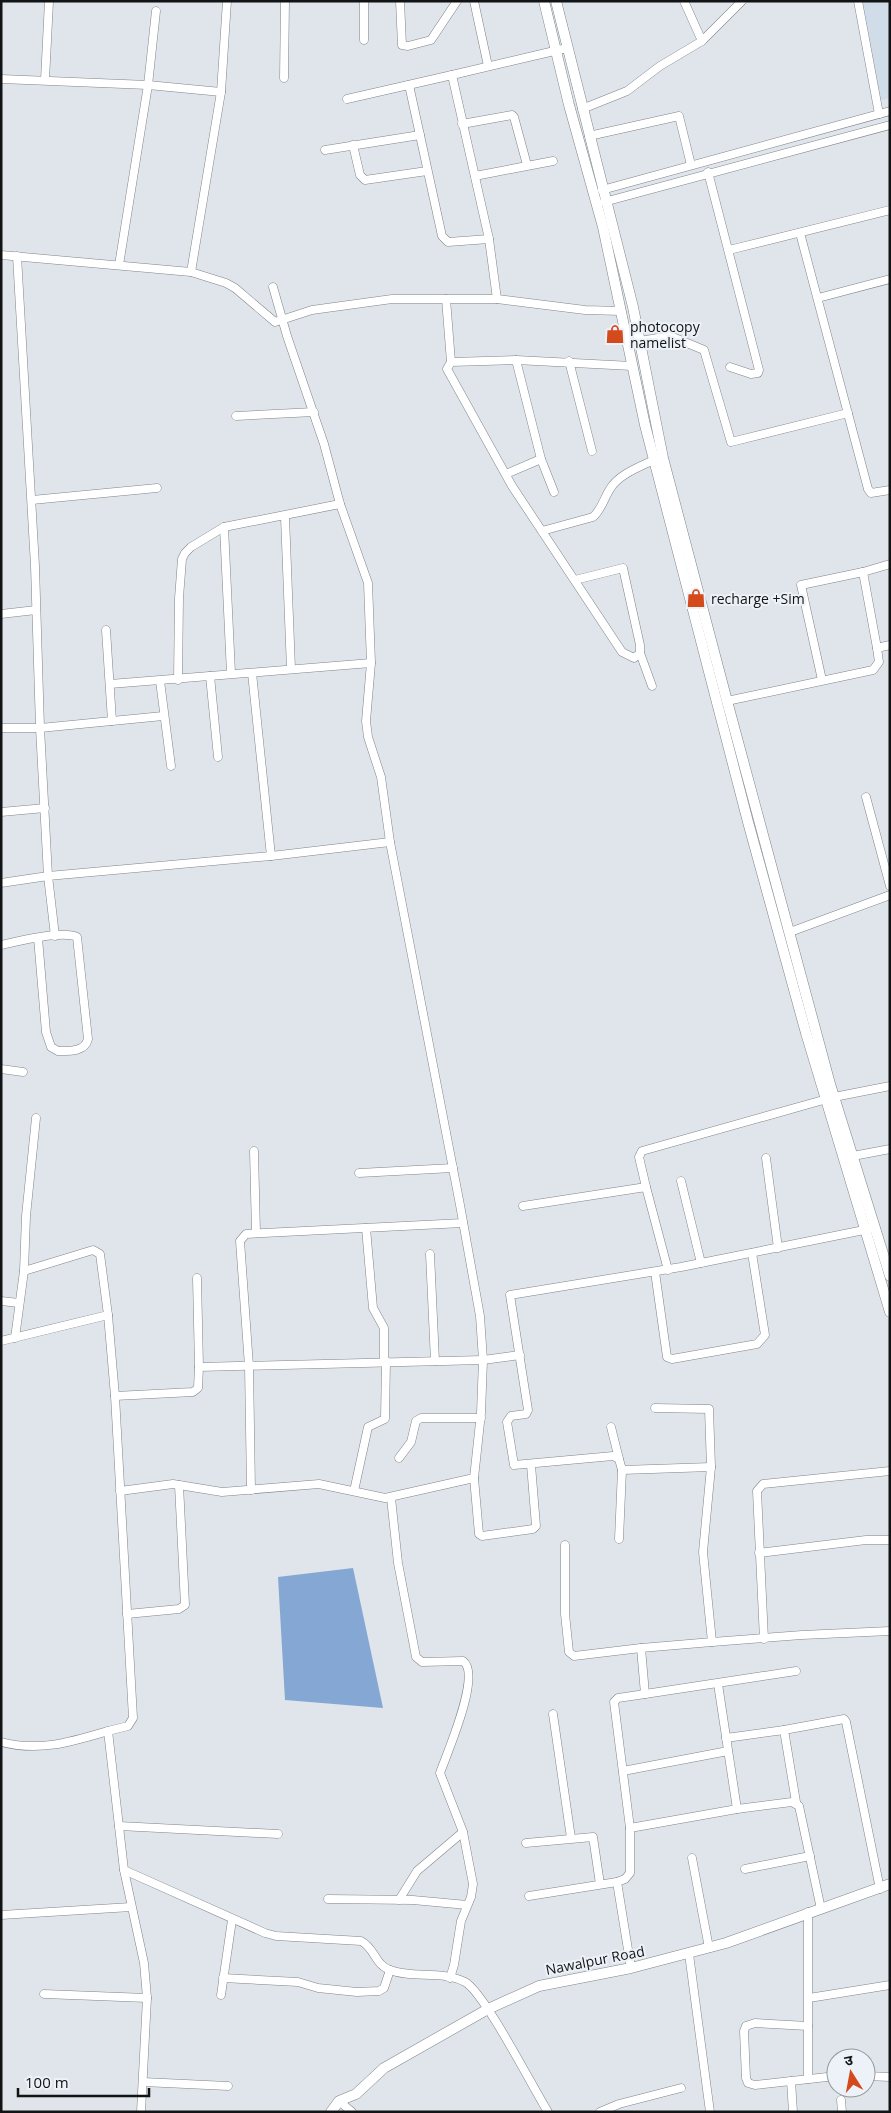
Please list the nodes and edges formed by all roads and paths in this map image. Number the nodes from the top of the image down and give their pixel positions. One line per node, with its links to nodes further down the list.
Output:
1 (48, 1): 22 (street)
2 (227, 1): 25 (street)
3 (285, 1): 20 (street)
4 (364, 1): 14 (street)
5 (400, 1): 6 (street)
6 (457, 1)
7 (474, 1): 18 (street)
8 (544, 1): 17 (street)
9 (556, 1): 16 (street)
10 (684, 1): 15 (street)
11 (742, 1): 15 (street)
12 (858, 1): 29 (street)
13 (156, 11): 23 (street)
14 (364, 40)
15 (702, 41): 27 (street)
16 (567, 48): 17 (street); 27 (street)
17 (555, 51): 18 (street); 57 (street)
18 (488, 66): 19 (street)
19 (452, 75): 24 (street); 30 (street)
20 (284, 78)
21 (1, 79): 22 (street)
22 (45, 80): 23 (street)
23 (148, 85): 25 (street); 50 (street)
24 (409, 85): 26 (street); 32 (street)
25 (220, 92): 51 (street)
26 (347, 99)
27 (582, 109): 33 (street)
28 (890, 111): 29 (street)
29 (879, 114): 38 (street)
30 (462, 124): 37 (street); 41 (street)
31 (890, 125): 40 (street)
32 (420, 135): 34 (street); 39 (street)
33 (589, 136): 38 (street); 42 (street)
34 (353, 145): 35 (street); 39 (street)
35 (325, 150)
36 (552, 161): 37 (street)
37 (527, 165): 41 (street)
38 (691, 165): 42 (street)
39 (426, 171): 46 (street)
40 (708, 172): 43 (street); 47 (street)
41 (475, 176): 46 (street)
42 (602, 190): 43 (street)
43 (604, 202): 59 (street)
44 (890, 210): 45 (street)
45 (800, 233): 47 (street); 54 (street)
46 (489, 239): 56 (street)
47 (729, 250): 64 (street)
48 (1, 255): 49 (street)
49 (17, 256): 50 (street); 75 (street)
50 (119, 266): 51 (street)
51 (191, 272): 58 (street)
52 (890, 279): 54 (street)
53 (273, 287): 58 (street)
54 (818, 298): 66 (street)
55 (446, 299): 56 (street); 58 (street); 62 (street)
56 (497, 299): 57 (street)
57 (621, 311): 63 (street)
58 (282, 321): 65 (street)
59 (640, 340): 66 (street); 99 (street)
60 (516, 360): 61 (street); 62 (street); 69 (street)
61 (569, 361): 63 (street); 68 (street)
62 (450, 362): 71 (street)
63 (632, 366): 70 (street)
64 (730, 367)
65 (314, 412): 67 (street); 76 (street)
66 (848, 413): 73 (street)
67 (236, 416)
68 (592, 451)
69 (541, 459): 71 (street); 74 (street)
70 (654, 460): 79 (street); 122 (street)
71 (506, 474): 79 (street)
72 (157, 488): 75 (street)
73 (890, 490)
74 (554, 492)
75 (32, 500): 83 (street)
76 (340, 504): 77 (street); 89 (street)
77 (285, 517): 78 (street); 90 (street)
78 (224, 527): 91 (street); 94 (street)
79 (542, 531): 82 (street)
80 (890, 564): 81 (street)
81 (863, 572): 87 (street); 95 (street)
82 (575, 580): 88 (street); 88 (street)
83 (36, 610): 84 (street); 103 (street)
84 (1, 614)
85 (106, 630): 97 (street)
86 (890, 645): 87 (street)
87 (877, 648): 95 (street)
88 (640, 653): 98 (street)
89 (371, 663): 90 (street); 109 (street)
90 (291, 668): 92 (street)
91 (231, 673): 92 (street); 93 (street)
92 (252, 673): 110 (street)
93 (210, 676): 94 (street); 104 (street)
94 (178, 680): 96 (street)
95 (822, 680): 99 (street)
96 (160, 681): 97 (street); 100 (street)
97 (110, 684): 101 (street)
98 (652, 686)
99 (727, 701): 115 (street)
100 (164, 716): 101 (street); 105 (street)
101 (112, 721): 103 (street)
102 (1, 728): 103 (street)
103 (40, 728): 107 (street)
104 (218, 757)
105 (171, 766)
106 (866, 797): 113 (street)
107 (44, 808): 108 (street); 111 (street)
108 (1, 812)
109 (390, 842): 110 (street); 128 (street)
110 (271, 856): 111 (street)
111 (48, 876): 112 (street); 116 (street)
112 (1, 883)
113 (890, 886)
114 (890, 895): 115 (street)
115 (790, 932): 122 (street)
116 (55, 936): 117 (street); 117 (street)
117 (38, 938): 118 (street)
118 (1, 945)
119 (1, 1069): 120 (street)
120 (23, 1072)
121 (890, 1086): 122 (street)
122 (830, 1098): 126 (street); 131 (street); 135 (street)
123 (36, 1118): 142 (street)
124 (890, 1149): 126 (street)
125 (254, 1151): 136 (street)
126 (852, 1156): 135 (street)
127 (766, 1158): 137 (street)
128 (452, 1168): 129 (street); 133 (street)
129 (359, 1173)
130 (681, 1181): 140 (street)
131 (646, 1187): 132 (street); 141 (street)
132 (523, 1206)
133 (463, 1223): 134 (street); 153 (street)
134 (366, 1228): 136 (street); 154 (street)
135 (871, 1229): 137 (street); 144 (street); 148 (street)
136 (256, 1233): 156 (street)
137 (778, 1248): 138 (street)
138 (752, 1253): 140 (street); 143 (street)
139 (430, 1254): 155 (street)
140 (700, 1264): 141 (street)
141 (668, 1270): 143 (street)
142 (24, 1272): 147 (street); 149 (street)
143 (655, 1272): 152 (street)
144 (890, 1276)
145 (197, 1278): 157 (street)
146 (1, 1301): 147 (street)
147 (19, 1303): 150 (street)
148 (890, 1312)
149 (108, 1315): 150 (street); 158 (street)
150 (15, 1338): 151 (street)
151 (1, 1341)
152 (520, 1355): 153 (street); 164 (street)
153 (483, 1360): 155 (street); 160 (street)
154 (385, 1361): 155 (street); 156 (street); 172 (street)
155 (435, 1361)
156 (249, 1366): 157 (street); 170 (street)
157 (199, 1367): 158 (street)
158 (115, 1396): 171 (street)
159 (655, 1408): 165 (street)
160 (481, 1418): 162 (street); 168 (street)
161 (611, 1427): 163 (street)
162 (399, 1458)
163 (619, 1459): 164 (street); 166 (street)
164 (531, 1465): 168 (street)
165 (711, 1466): 166 (street); 181 (street)
166 (622, 1470): 174 (street)
167 (890, 1471): 177 (street)
168 (474, 1478): 173 (street)
169 (180, 1485): 170 (street); 171 (street); 178 (street)
170 (251, 1490): 172 (street)
171 (120, 1491): 178 (street)
172 (354, 1491): 173 (street)
173 (391, 1498): 197 (street)
174 (619, 1539)
175 (890, 1540): 177 (street)
176 (565, 1545): 182 (street)
177 (759, 1553): 180 (street)
178 (127, 1614): 188 (street)
179 (890, 1631): 180 (street)
180 (764, 1639): 181 (street)
181 (712, 1642): 182 (street)
182 (641, 1648): 185 (street)
183 (796, 1671): 184 (street)
184 (718, 1684): 185 (street); 189 (street)
185 (645, 1694): 192 (street)
186 (552, 1714): 199 (street)
187 (784, 1730): 189 (street); 193 (street); 208 (street)
188 (108, 1731): 190 (street); 195 (street)
189 (726, 1738): 191 (street)
190 (1, 1742)
191 (728, 1751): 192 (street); 194 (street)
192 (623, 1771): 196 (street)
193 (796, 1802): 194 (street); 201 (street)
194 (737, 1809): 196 (street)
195 (119, 1826): 198 (street); 204 (street)
196 (630, 1828): 205 (street)
197 (463, 1832): 211 (street); 212 (street)
198 (278, 1834)
199 (571, 1838): 200 (street); 206 (street)
200 (526, 1843)
201 (810, 1856): 203 (street); 214 (street)
202 (692, 1858): 218 (street)
203 (745, 1869)
204 (124, 1870): 213 (street); 217 (street)
205 (617, 1882): 206 (street); 220 (street)
206 (600, 1884): 209 (street)
207 (890, 1884): 208 (street, Nawalpur Road)
208 (880, 1889): 214 (street, Nawalpur Road)
209 (530, 1896)
210 (328, 1899): 211 (street)
211 (399, 1900): 212 (street)
212 (467, 1905): 223 (street)
213 (131, 1907): 216 (street); 227 (street)
214 (821, 1909): 215 (street, Nawalpur Road)
215 (808, 1912): 218 (street, Nawalpur Road); 228 (street)
216 (1, 1915)
217 (232, 1920): 221 (street); 222 (street)
218 (709, 1948): 219 (street, Nawalpur Road)
219 (689, 1954): 220 (street, Nawalpur Road); 246 (street)
220 (631, 1968): 229 (street, Nawalpur Road)
221 (390, 1970): 222 (street); 223 (street)
222 (223, 1978): 226 (street)
223 (450, 1978): 229 (street)
224 (890, 1985): 228 (street)
225 (44, 1994): 227 (street)
226 (221, 1994)
227 (147, 1998): 236 (street)
228 (809, 1998): 230 (street)
229 (488, 2010): 240 (street, Nawalpur Road); 244 (street)
230 (808, 2026): 234 (street); 235 (street)
231 (876, 2076): 233 (street)
232 (826, 2077): 234 (street)
233 (890, 2077)
234 (808, 2079): 235 (street)
235 (791, 2081): 247 (street)
236 (142, 2082): 237 (street); 241 (street)
237 (228, 2086)
238 (681, 2088): 245 (street)
239 (841, 2100): 248 (street)
240 (339, 2101): 242 (street, Nawalpur Road); 243 (street)
241 (141, 2112)
242 (331, 2112)
243 (352, 2112)
244 (548, 2112)
245 (600, 2112)
246 (710, 2112)
247 (793, 2112)
248 (842, 2112)

